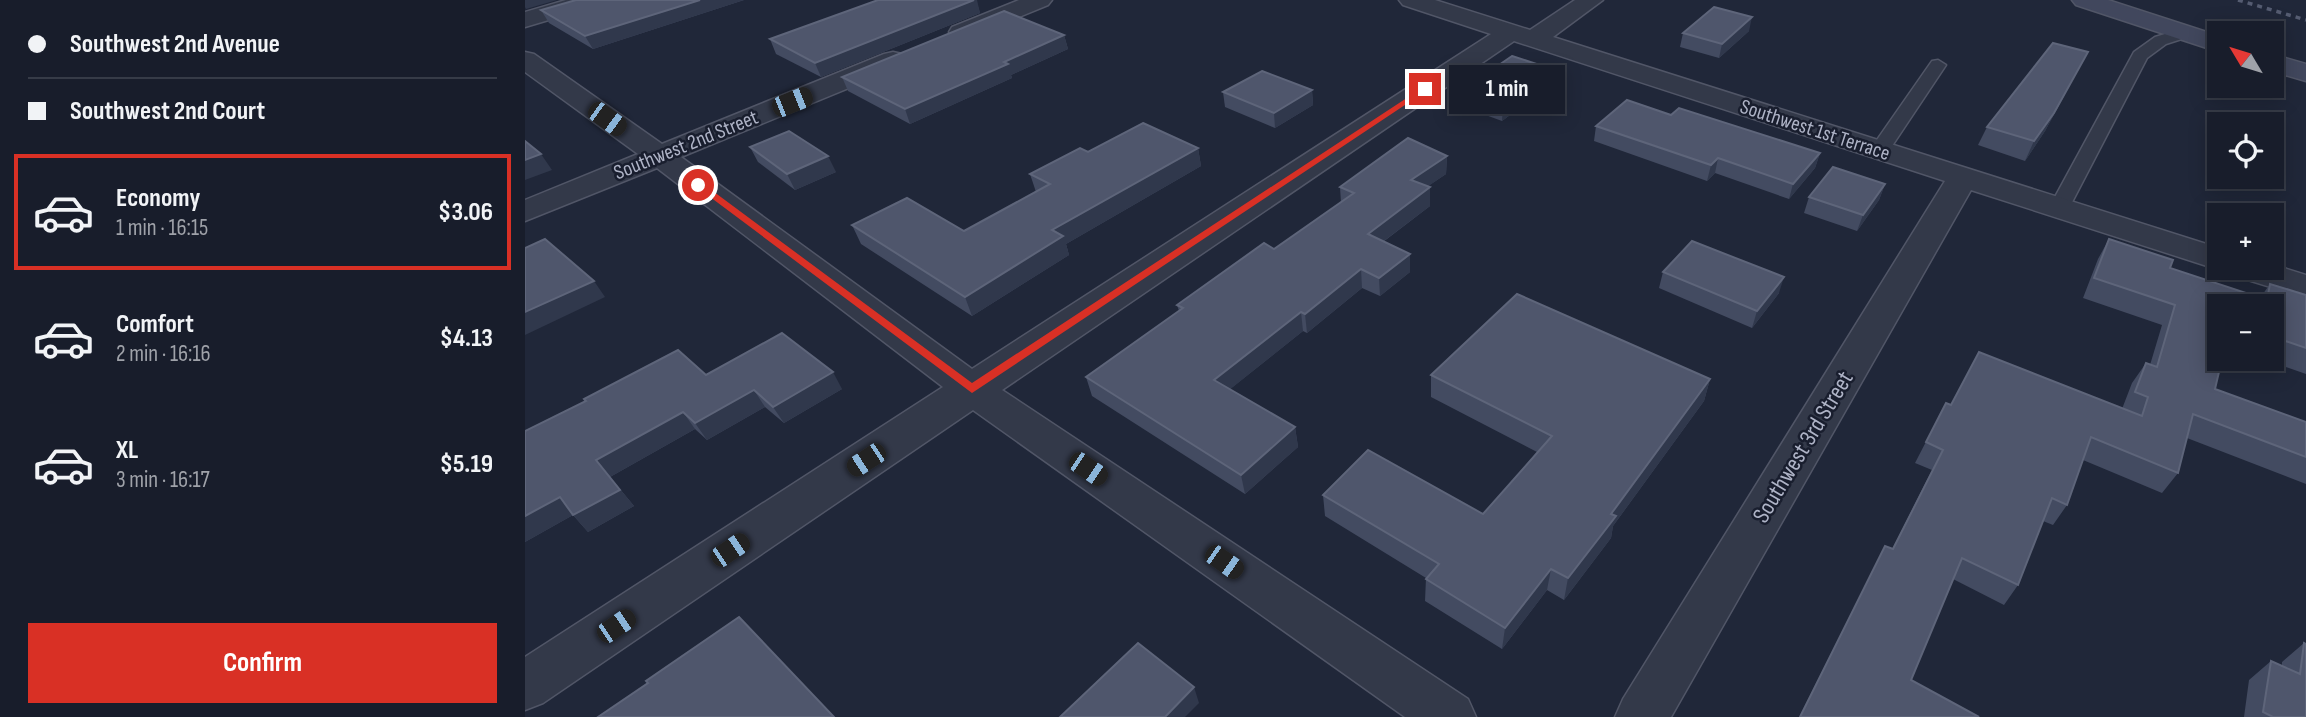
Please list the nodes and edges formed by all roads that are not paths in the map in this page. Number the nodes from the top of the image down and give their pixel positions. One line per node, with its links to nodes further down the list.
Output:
1 (591, 0): 7 (street)
2 (1041, 0): 12 (street)
3 (1411, 0): 10 (street, Southwest 1st Terrace)
4 (1591, 0): 10 (street)
5 (2084, 0): 9 (main road)
6 (2137, 0): 8 (main road)
7 (525, 20)
8 (2207, 22)
9 (2185, 33): 11 (main road); 23 (lane)
10 (1522, 35): 20 (street, Southwest 1st Terrace); 28 (street)
11 (2207, 40)
12 (937, 42)
13 (2284, 47): 15 (main road)
14 (912, 53): 21 (street, Southwest 2nd Street)
15 (2306, 54)
16 (525, 60): 21 (street)
17 (1938, 65): 20 (lane)
18 (2284, 66): 19 (main road)
19 (2306, 73)
20 (1879, 151): 22 (street, Southwest 1st Terrace)
21 (660, 156): 24 (street, Southwest 2nd Street); 28 (street)
22 (1963, 177): 23 (street, Southwest 1st Terrace); 31 (street, Southwest 3rd Street)
23 (2059, 208): 25 (street, Southwest 1st Terrace)
24 (525, 211)
25 (2207, 255)
26 (2284, 279): 27 (street)
27 (2306, 286)
28 (972, 389): 29 (street); 30 (street)
29 (525, 686)
30 (1449, 717)
31 (1642, 717)

